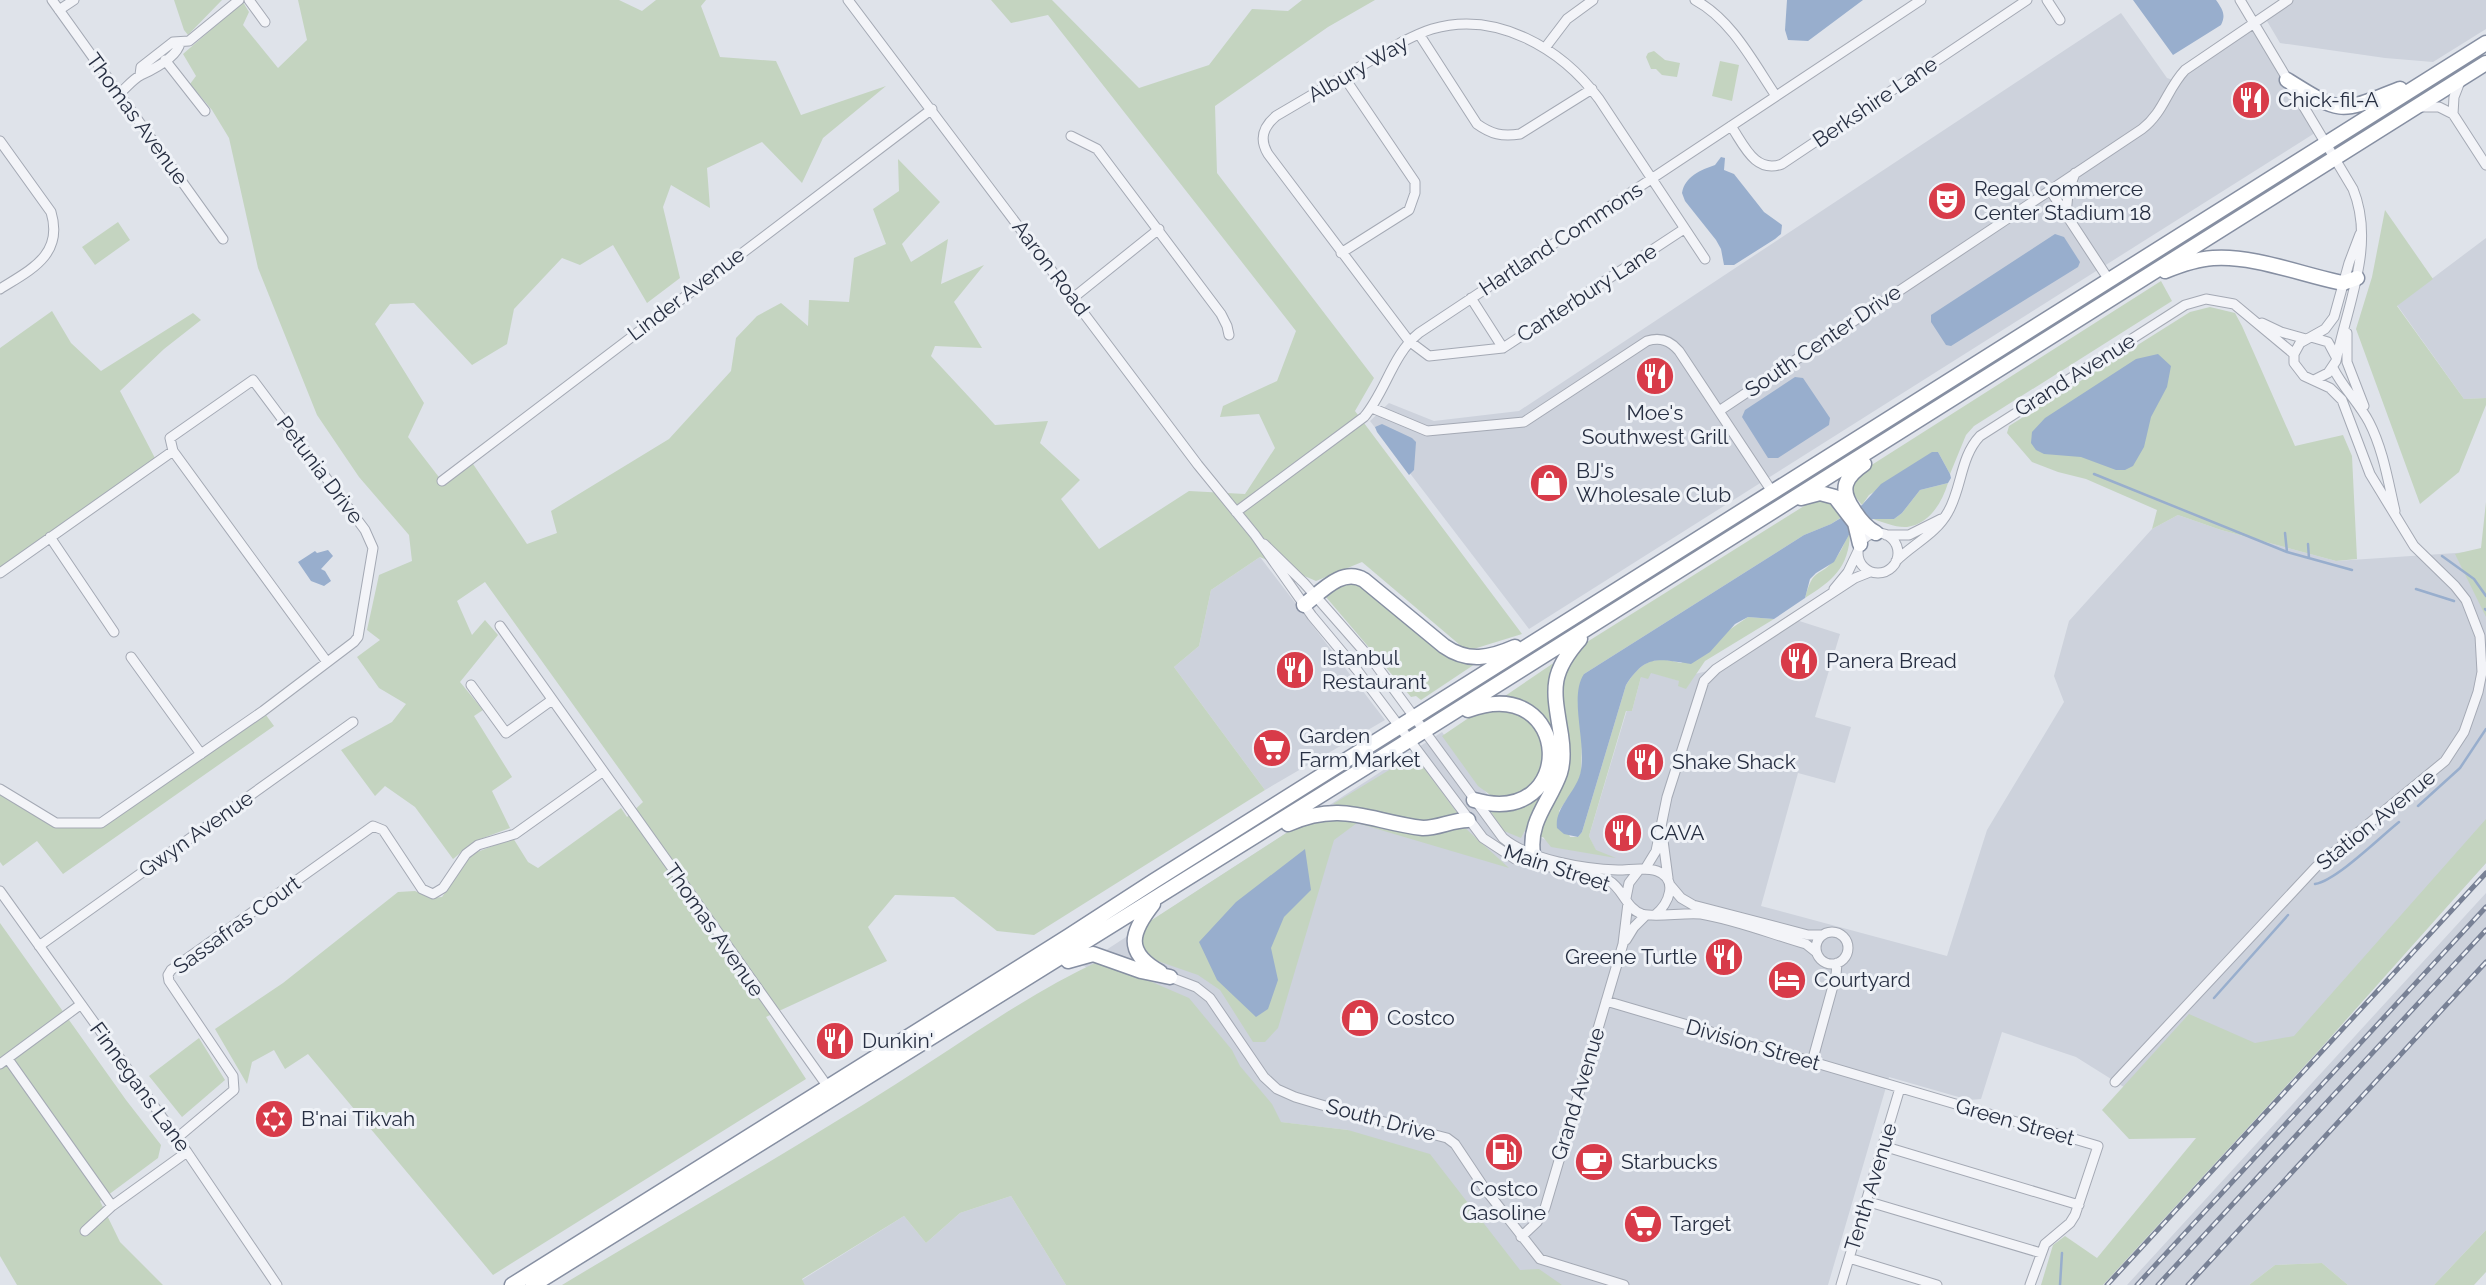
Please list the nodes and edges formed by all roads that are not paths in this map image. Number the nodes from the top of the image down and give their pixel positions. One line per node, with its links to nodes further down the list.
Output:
1 (52, 0): 14 (street, Thomas Avenue)
2 (74, 0): 14 (street)
3 (239, 0): 20 (street)
4 (249, 0): 17 (street)
5 (848, 0): 34 (street, Aaron Road)
6 (1593, 0): 22 (street)
7 (1695, 0): 32 (street)
8 (1898, 0): 15 (street)
9 (1921, 0): 15 (street, Hartland Commons)
10 (2027, 0): 37 (street, Berkshire Lane)
11 (2047, 0): 16 (street)
12 (2240, 0): 18 (street)
13 (2287, 0): 18 (street, South Center Drive)
14 (59, 10): 31 (street, Thomas Avenue)
15 (1905, 11): 32 (street, Hartland Commons)
16 (2060, 20)
17 (265, 22)
18 (2253, 24): 29 (street); 43 (street, South Center Drive)
19 (1419, 34): 22 (street, Albury Way); 27 (street, Albury Way); 30 (street)
20 (180, 43): 23 (street); 25 (street)
21 (2486, 43): 28 (highway)
22 (1545, 48): 30 (street, Albury Way)
23 (165, 60): 25 (street); 35 (street)
24 (2486, 63): 26 (highway)
25 (140, 75): 31 (street)
26 (2462, 76): 33 (highway); 36 (street)
27 (1343, 77): 51 (street); 51 (street, Albury Way)
28 (2431, 78): 29 (highway); 40 (highway)
29 (2287, 80): 40 (street)
30 (1592, 89): 44 (street, Albury Way)
31 (119, 94): 50 (street, Thomas Avenue)
32 (1776, 96): 37 (street, Hartland Commons)
33 (2412, 107): 36 (street); 41 (highway)
34 (932, 109): 57 (street, Aaron Road); 74 (street, Linder Avenue)
35 (205, 111)
36 (2453, 114): 42 (street)
37 (1731, 126): 44 (street, Hartland Commons)
38 (1071, 136): 47 (street)
39 (0, 141): 56 (street)
40 (2326, 144): 41 (street); 53 (highway)
41 (2334, 158): 49 (street); 55 (highway)
42 (2486, 165)
43 (2076, 173): 45 (street, South Center Drive); 46 (street)
44 (1651, 179): 48 (street, Albury Way); 58 (street, Hartland Commons)
45 (2050, 190): 46 (street); 70 (street, South Center Drive)
46 (2066, 215): 53 (street)
47 (1159, 229): 57 (street); 61 (street)
48 (1684, 229): 52 (street, Albury Way); 64 (street, Canterbury Lane)
49 (2360, 234): 54 (street); 54 (street)
50 (223, 239)
51 (1341, 253): 63 (street, Albury Way)
52 (1705, 259)
53 (2109, 280): 75 (highway)
54 (2350, 280): 55 (highway); 59 (street); 62 (street)
55 (2131, 285): 71 (highway)
56 (0, 289)
57 (1073, 298): 78 (street, Aaron Road)
58 (1471, 298): 63 (street, Hartland Commons); 64 (street)
59 (2348, 314): 66 (street); 72 (street)
60 (2250, 315): 62 (street, Grand Avenue); 65 (street, Grand Avenue); 79 (street, Grand Avenue)
61 (1229, 335)
62 (2308, 338): 65 (street); 66 (street)
63 (1409, 341): 64 (street, Canterbury Lane); 69 (street, Hartland Commons)
64 (1503, 348)
65 (2294, 354): 68 (street)
66 (2336, 357): 67 (street)
67 (2333, 368): 68 (street); 72 (street, Station Avenue)
68 (2312, 380): 80 (street, Station Avenue)
69 (1372, 408): 70 (street); 78 (street, Hartland Commons)
70 (1719, 411): 75 (street)
71 (1925, 416): 76 (highway); 77 (highway)
72 (2370, 425): 80 (street, Station Avenue)
73 (173, 451): 84 (street, Petunia Drive); 96 (street); 96 (street, Petunia Drive)
74 (442, 481)
75 (1773, 493): 93 (highway)
76 (1790, 501): 77 (highway); 91 (highway)
77 (1844, 501): 81 (highway)
78 (1236, 513): 83 (street, Aaron Road)
79 (1946, 516): 82 (street, Grand Avenue); 86 (street, Grand Avenue)
80 (2397, 519): 130 (street, Station Avenue)
81 (1860, 526): 82 (highway); 85 (highway)
82 (1880, 534): 85 (street, Grand Avenue); 86 (street)
83 (1255, 535): 90 (street, Aaron Road); 90 (street, Aaron Road)
84 (50, 537): 88 (street, Petunia Drive); 94 (street)
85 (1859, 548): 87 (street); 89 (street, Grand Avenue)
86 (1896, 561): 87 (street, Grand Avenue)
87 (1870, 572): 89 (street, Grand Avenue)
88 (0, 573)
89 (1825, 598): 110 (street, Grand Avenue)
90 (1310, 600): 93 (highway); 99 (street, Aaron Road); 102 (street, Aaron Road)
91 (1592, 625): 100 (highway); 112 (highway)
92 (500, 626): 98 (street, Thomas Avenue)
93 (1552, 631): 99 (highway)
94 (114, 632)
95 (131, 657): 105 (street)
96 (327, 662): 105 (street, Petunia Drive)
97 (471, 685): 98 (street)
98 (552, 700): 106 (street, Thomas Avenue)
99 (1416, 717): 102 (highway); 103 (street, Aaron Road)
100 (1440, 720): 103 (highway); 108 (highway)
101 (353, 722): 121 (street, Gwyn Avenue)
102 (1401, 727): 104 (street, Aaron Road); 131 (highway)
103 (1425, 730): 104 (highway); 108 (street, Main Street)
104 (1410, 739): 109 (street, Main Street); 111 (highway)
105 (201, 754): 107 (street, Petunia Drive)
106 (603, 772): 131 (street, Thomas Avenue); 133 (street, Sassafras Court)
107 (0, 789)
108 (1474, 800): 112 (street, Main Street)
109 (1468, 820): 111 (highway); 117 (street, Main Street)
110 (1661, 828): 113 (street, Grand Avenue); 114 (street, Grand Avenue)
111 (1248, 841): 116 (highway)
112 (1533, 854): 113 (street, Main Street)
113 (1642, 870): 114 (street); 117 (street)
114 (1669, 883): 118 (street); 119 (street)
115 (0, 891): 121 (street, Finnegans Lane)
116 (1160, 896): 124 (highway); 125 (highway)
117 (1627, 901): 118 (street); 120 (street, Grand Avenue)
118 (1651, 915): 120 (street, Grand Avenue); 122 (street)
119 (1822, 935): 122 (street); 123 (street)
120 (1623, 944): 126 (street, Grand Avenue)
121 (39, 946): 127 (street, Finnegans Lane)
122 (1816, 952): 123 (street)
123 (1837, 963): 129 (street)
124 (1032, 976): 125 (highway); 145 (highway)
125 (1170, 978): 140 (street, South Drive)
126 (1606, 1001): 129 (street, Division Street); 140 (street, Grand Avenue)
127 (80, 1005): 128 (street); 133 (street, Finnegans Lane)
128 (4, 1061): 138 (street)
129 (1812, 1062): 132 (street, Division Street)
130 (2115, 1082)
131 (828, 1087): 144 (highway)
132 (1900, 1088): 134 (street, Tenth Avenue); 137 (street, Green Street)
133 (177, 1138): 135 (street, Finnegans Lane)
134 (1883, 1146): 136 (street, Tenth Avenue); 137 (street)
135 (187, 1152): 138 (street); 143 (street, Finnegans Lane)
136 (1866, 1201): 141 (street); 142 (street, Tenth Avenue)
137 (2079, 1205): 141 (street, Green Street)
138 (112, 1206): 139 (street)
139 (85, 1231)
140 (1521, 1237): 146 (street, South Drive)
141 (2041, 1252): 149 (street, Green Street)
142 (1849, 1258): 147 (street, Tenth Avenue); 148 (street)
143 (277, 1285)
144 (512, 1285)
145 (534, 1285)
146 (1624, 1285)
147 (1841, 1285)
148 (1937, 1285)
149 (2030, 1285)

